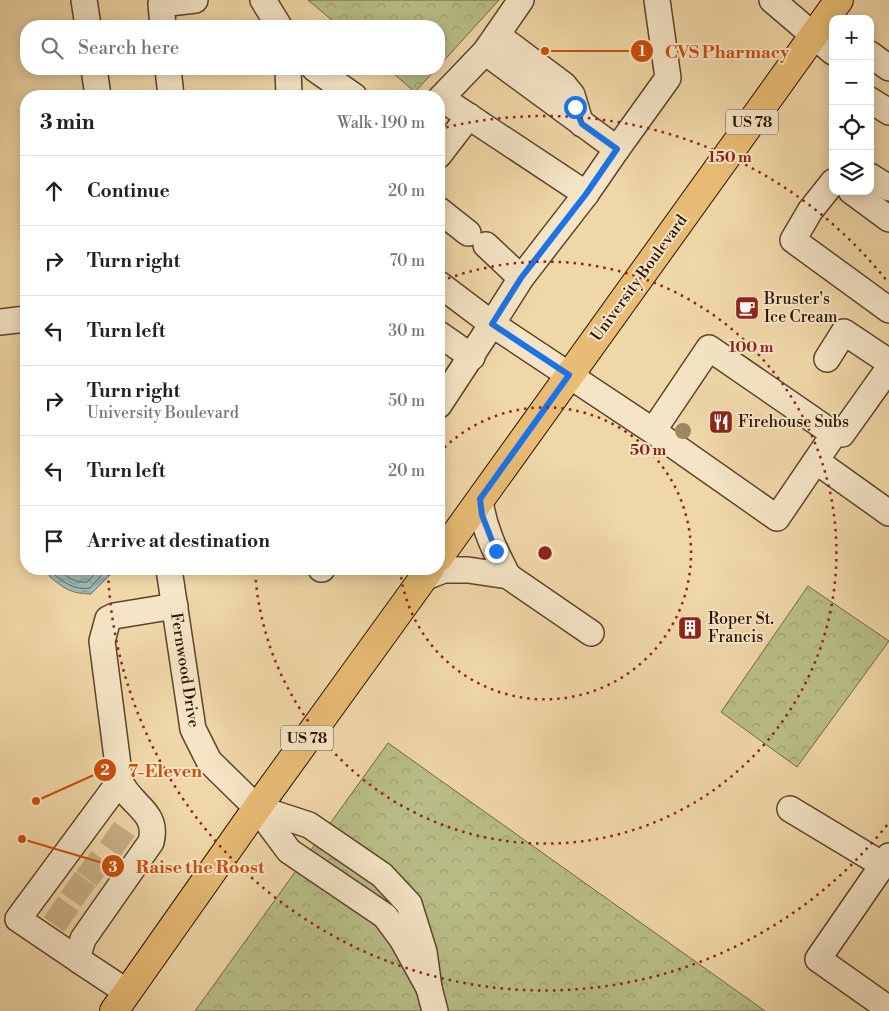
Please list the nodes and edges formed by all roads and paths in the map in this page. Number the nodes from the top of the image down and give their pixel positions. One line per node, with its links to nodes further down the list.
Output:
1 (84, 0): 8 (street)
2 (195, 0): 9 (street)
3 (263, 0): 10 (street)
4 (522, 0): 11 (street)
5 (656, 0): 29 (street)
6 (772, 0): 12 (street)
7 (839, 0): 12 (main road, University Boulevard / US 78)
8 (87, 20)
9 (162, 20)
10 (275, 20)
11 (491, 44): 23 (street); 29 (street)
12 (828, 47): 53 (main road, University Boulevard / US 78)
13 (874, 57): 14 (street)
14 (889, 68)
15 (95, 75): 19 (street)
16 (169, 75): 20 (street)
17 (288, 75): 21 (street)
18 (324, 75): 22 (street)
19 (97, 90)
20 (170, 90)
21 (289, 90)
22 (345, 90)
23 (445, 94)
24 (445, 102): 27 (street)
25 (874, 103): 26 (street)
26 (889, 112)
27 (469, 116): 28 (street); 34 (street)
28 (445, 147)
29 (617, 149): 34 (street)
30 (874, 179): 32 (street)
31 (829, 187): 40 (street)
32 (889, 188)
33 (874, 191): 37 (street)
34 (586, 194): 41 (street)
35 (835, 195): 40 (street)
36 (856, 195): 39 (street)
37 (889, 202)
38 (445, 215): 41 (street)
39 (889, 219)
40 (797, 243): 43 (street)
41 (521, 278): 46 (street)
42 (445, 289): 46 (street)
43 (889, 310)
44 (20, 319): 45 (street)
45 (0, 322)
46 (492, 324): 49 (street); 53 (street)
47 (445, 338): 49 (street)
48 (704, 356): 55 (street); 56 (street); 59 (street)
49 (472, 357): 54 (street)
50 (827, 359): 51 (street)
51 (889, 362)
52 (889, 368): 56 (street)
53 (569, 375): 55 (street); 58 (main road, University Boulevard / US 78)
54 (445, 396)
55 (652, 431): 59 (street)
56 (834, 434): 57 (street)
57 (816, 461): 59 (street); 60 (street)
58 (480, 499): 61 (main road, University Boulevard / US 78); 65 (street)
59 (763, 508)
60 (889, 513)
61 (445, 548)
62 (445, 570): 65 (street)
63 (171, 575): 66 (street, Fernwood Drive)
64 (426, 575): 69 (main road, University Boulevard / US 78)
65 (508, 576): 67 (street)
66 (175, 606): 68 (street); 69 (street, Fernwood Drive)
67 (591, 633)
68 (120, 780): 72 (street); 72 (street)
69 (257, 808): 73 (street, Fernwood Drive); 73 (street, Fernwood Drive); 74 (main road, University Boulevard / US 78)
70 (790, 809): 71 (street)
71 (886, 861): 75 (street)
72 (80, 961): 74 (street)
73 (432, 999)
74 (121, 1002)
75 (889, 1009)

